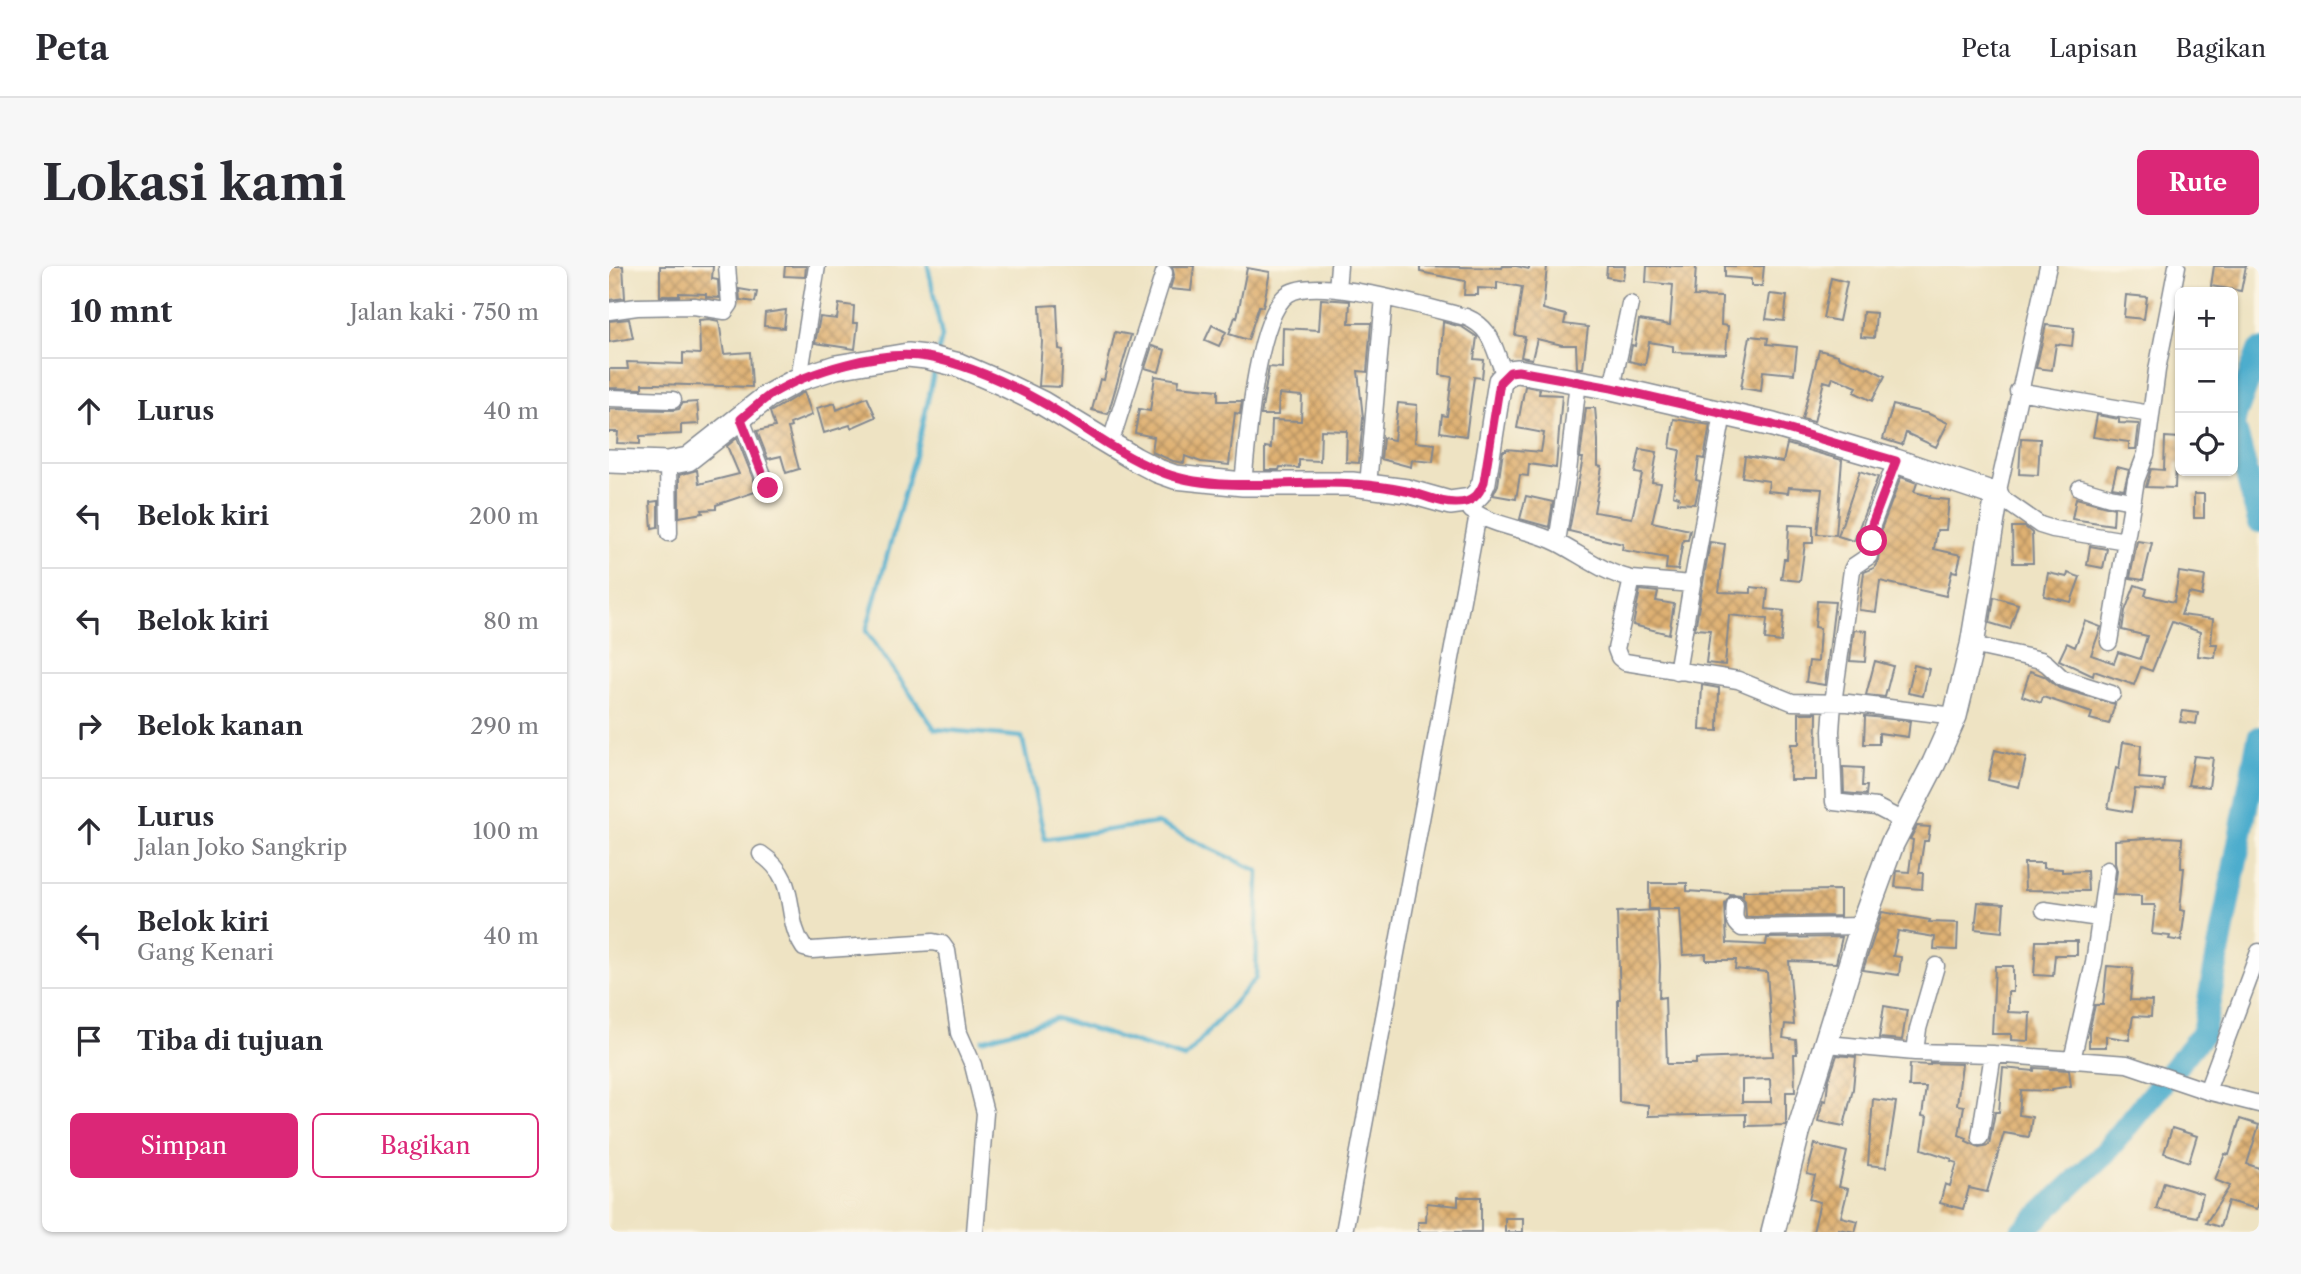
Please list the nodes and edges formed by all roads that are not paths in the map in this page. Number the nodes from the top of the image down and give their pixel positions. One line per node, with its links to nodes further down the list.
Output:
1 (727, 266): 10 (street)
2 (817, 266): 12 (street)
3 (1339, 266): 7 (street)
4 (2048, 266): 15 (street)
5 (2177, 266): 19 (street)
6 (1164, 273): 21 (street)
7 (1337, 289): 8 (street); 25 (street)
8 (1384, 297): 11 (street); 26 (street)
9 (1630, 304): 14 (street)
10 (609, 311)
11 (1504, 375): 13 (street); 31 (street)
12 (799, 380): 20 (street); 21 (street)
13 (1578, 382): 14 (street); 34 (street)
14 (1612, 388): 18 (street)
15 (2018, 391): 19 (street); 29 (street)
16 (609, 398): 17 (street)
17 (673, 400)
18 (1723, 414): 23 (street); 36 (street)
19 (2150, 414): 30 (street)
20 (741, 419): 24 (street); 27 (street)
21 (1110, 444): 25 (street)
22 (609, 461): 24 (street)
23 (1896, 461): 29 (street); 41 (street)
24 (668, 463): 32 (street)
25 (1243, 484): 26 (street)
26 (1368, 486): 31 (street)
27 (768, 488)
28 (2080, 488): 30 (street)
29 (1997, 495): 33 (street); 38 (street)
30 (2132, 500): 33 (street)
31 (1471, 508): 34 (street); 60 (street)
32 (669, 533)
33 (2126, 541): 37 (street)
34 (1557, 542): 35 (street)
35 (1632, 579): 36 (street); 39 (street)
36 (1692, 583): 39 (street)
37 (2109, 642)
38 (1972, 645): 40 (street); 42 (street)
39 (1677, 671): 41 (street)
40 (2112, 694)
41 (1833, 703): 42 (street); 43 (street)
42 (1955, 716): 43 (street)
43 (1903, 821): 49 (street)
44 (761, 854): 59 (street)
45 (2106, 870): 48 (street)
46 (1735, 905): 49 (street)
47 (2044, 910): 48 (street)
48 (2099, 918): 55 (street)
49 (1862, 926): 52 (street)
50 (2259, 952): 56 (street)
51 (1936, 966): 53 (street)
52 (1827, 1044): 53 (street); 61 (street)
53 (1915, 1052): 54 (street)
54 (1993, 1055): 55 (street); 58 (street)
55 (2072, 1060): 56 (street)
56 (2202, 1089): 57 (street)
57 (2259, 1104)
58 (1980, 1138)
59 (975, 1232)
60 (1344, 1232)
61 (1773, 1232)

